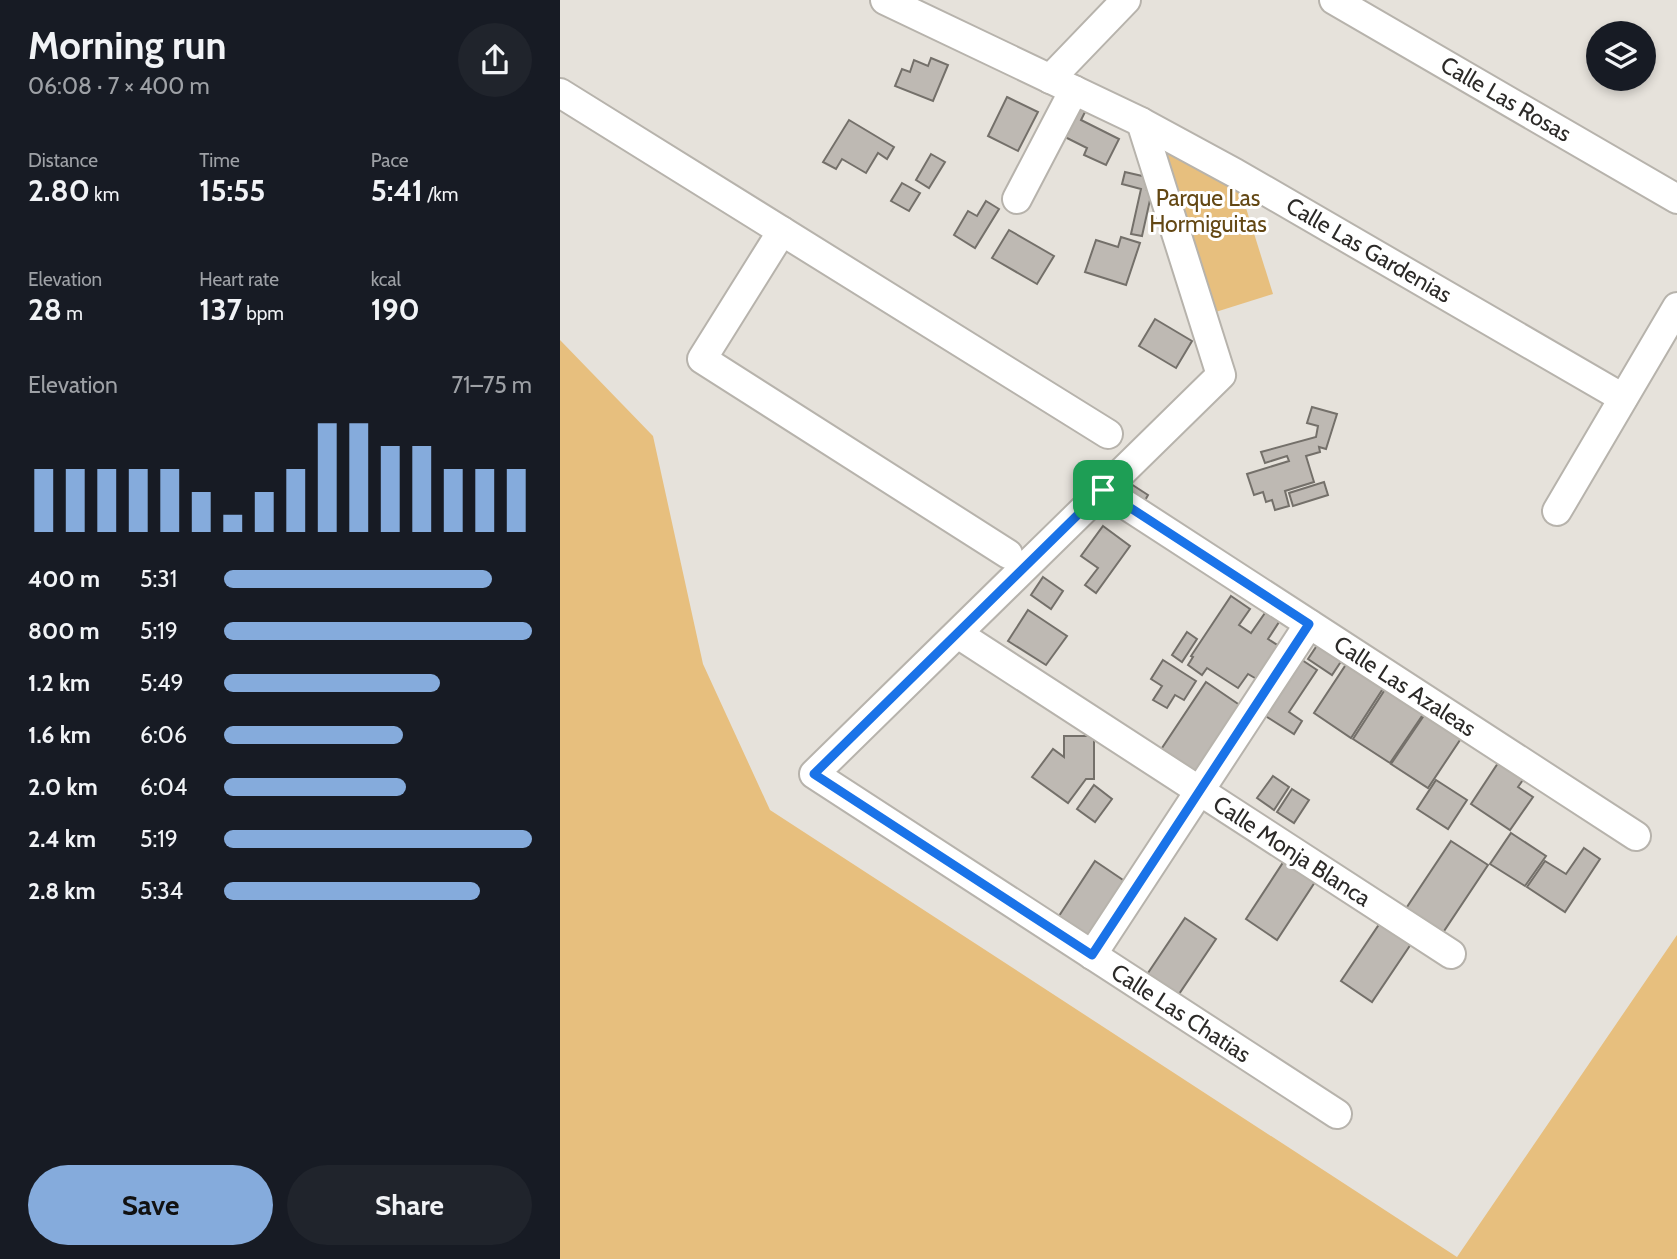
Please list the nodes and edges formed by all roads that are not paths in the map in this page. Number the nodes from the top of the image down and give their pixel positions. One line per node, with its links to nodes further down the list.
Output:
1 (885, 0): 4 (street, Calle Las Gardenias)
2 (1126, 0): 4 (street)
3 (1334, 0): 8 (street, Calle Las Rosas)
4 (1062, 84): 6 (street, Calle Las Gardenias); 7 (street)
5 (560, 93): 9 (street)
6 (1141, 122): 11 (street, Calle Las Gardenias); 13 (street)
7 (1017, 199)
8 (1677, 199)
9 (782, 231): 12 (street); 15 (street)
10 (1677, 306): 11 (street)
11 (1623, 398): 14 (street)
12 (1108, 434)
13 (1103, 490): 16 (street, Calle Las Azaleas); 17 (street)
14 (1557, 510)
15 (1008, 554)
16 (1309, 624): 18 (street); 19 (street, Calle Las Azaleas)
17 (958, 634): 18 (street, Calle Monja Blanca); 21 (street, Calle Las Chatias)
18 (1199, 791): 20 (street, Calle Monja Blanca); 21 (street)
19 (1636, 836)
20 (1451, 954)
21 (1092, 955): 22 (street, Calle Las Chatias)
22 (1337, 1114)

